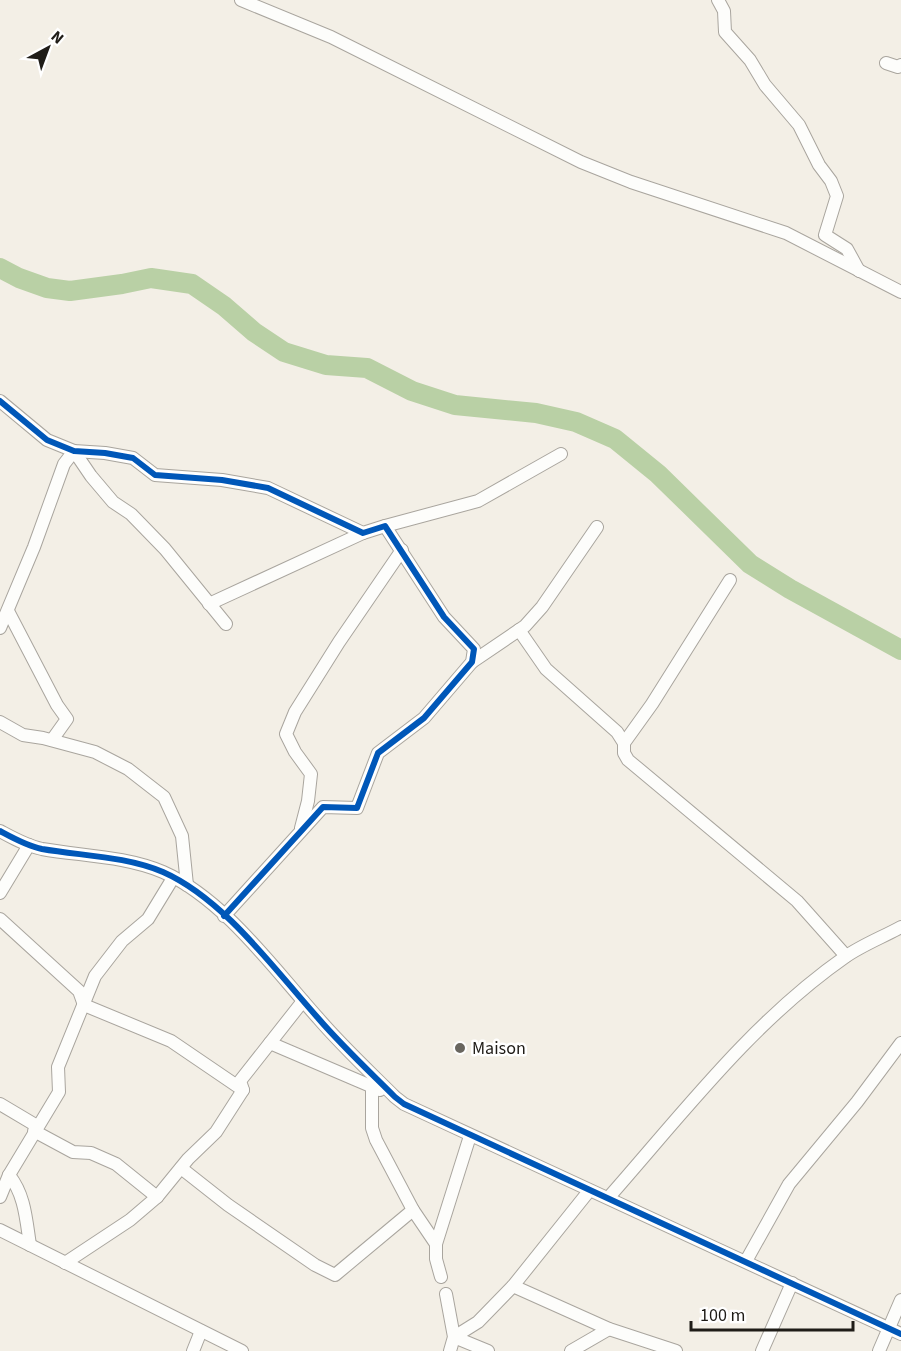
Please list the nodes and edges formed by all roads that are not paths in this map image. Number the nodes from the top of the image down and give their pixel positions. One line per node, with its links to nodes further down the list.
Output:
1 (242, 0): 5 (street)
2 (718, 0): 5 (street)
3 (886, 63): 4 (street)
4 (901, 64)
5 (860, 272): 6 (street)
6 (901, 292)
7 (0, 401): 8 (street)
8 (74, 451): 12 (street); 15 (street); 16 (street)
9 (561, 454): 10 (street)
10 (385, 526): 12 (street); 13 (street)
11 (597, 527): 19 (street)
12 (363, 533): 15 (street)
13 (402, 549): 20 (street); 25 (street)
14 (730, 580): 23 (street)
15 (209, 604): 17 (street)
16 (8, 611): 18 (street); 22 (street)
17 (226, 624)
18 (0, 628)
19 (519, 630): 20 (street); 23 (street)
20 (472, 662): 25 (street)
21 (0, 722): 22 (street)
22 (52, 740): 28 (street)
23 (624, 743): 33 (street)
24 (0, 831): 26 (street)
25 (300, 832): 30 (street)
26 (29, 845): 27 (street); 29 (street)
27 (173, 878): 28 (street); 35 (street)
28 (187, 885): 30 (street)
29 (0, 893)
30 (224, 916): 34 (street)
31 (0, 919): 35 (street)
32 (901, 927): 33 (street)
33 (846, 956): 49 (street)
34 (303, 1001): 36 (street); 40 (street)
35 (84, 1005): 39 (street); 42 (street)
36 (270, 1043): 38 (street); 39 (street)
37 (901, 1043): 54 (street)
38 (372, 1087): 40 (street); 50 (street)
39 (243, 1090): 44 (street)
40 (395, 1097): 43 (street)
41 (0, 1104): 42 (street)
42 (36, 1128): 45 (street); 48 (street)
43 (470, 1136): 46 (street); 52 (street)
44 (181, 1168): 48 (street); 50 (street)
45 (9, 1175): 47 (street); 53 (street)
46 (589, 1191): 49 (street); 58 (street)
47 (0, 1197)
48 (157, 1197): 55 (street)
49 (609, 1197): 54 (street)
50 (413, 1210): 52 (street)
51 (0, 1230): 53 (street)
52 (436, 1244): 56 (street)
53 (30, 1245): 55 (street)
54 (746, 1262): 57 (street)
55 (66, 1263): 63 (street)
56 (441, 1277)
57 (792, 1283): 61 (street); 72 (street)
58 (513, 1286): 62 (street); 65 (street)
59 (446, 1294): 65 (street)
60 (901, 1300): 61 (street)
61 (889, 1328): 64 (street); 73 (street)
62 (609, 1329): 70 (street); 71 (street)
63 (201, 1331): 66 (street); 67 (street)
64 (901, 1334)
65 (454, 1337): 68 (street); 69 (street)
66 (193, 1351)
67 (242, 1351)
68 (450, 1351)
69 (488, 1351)
70 (571, 1351)
71 (676, 1351)
72 (762, 1351)
73 (879, 1351)

